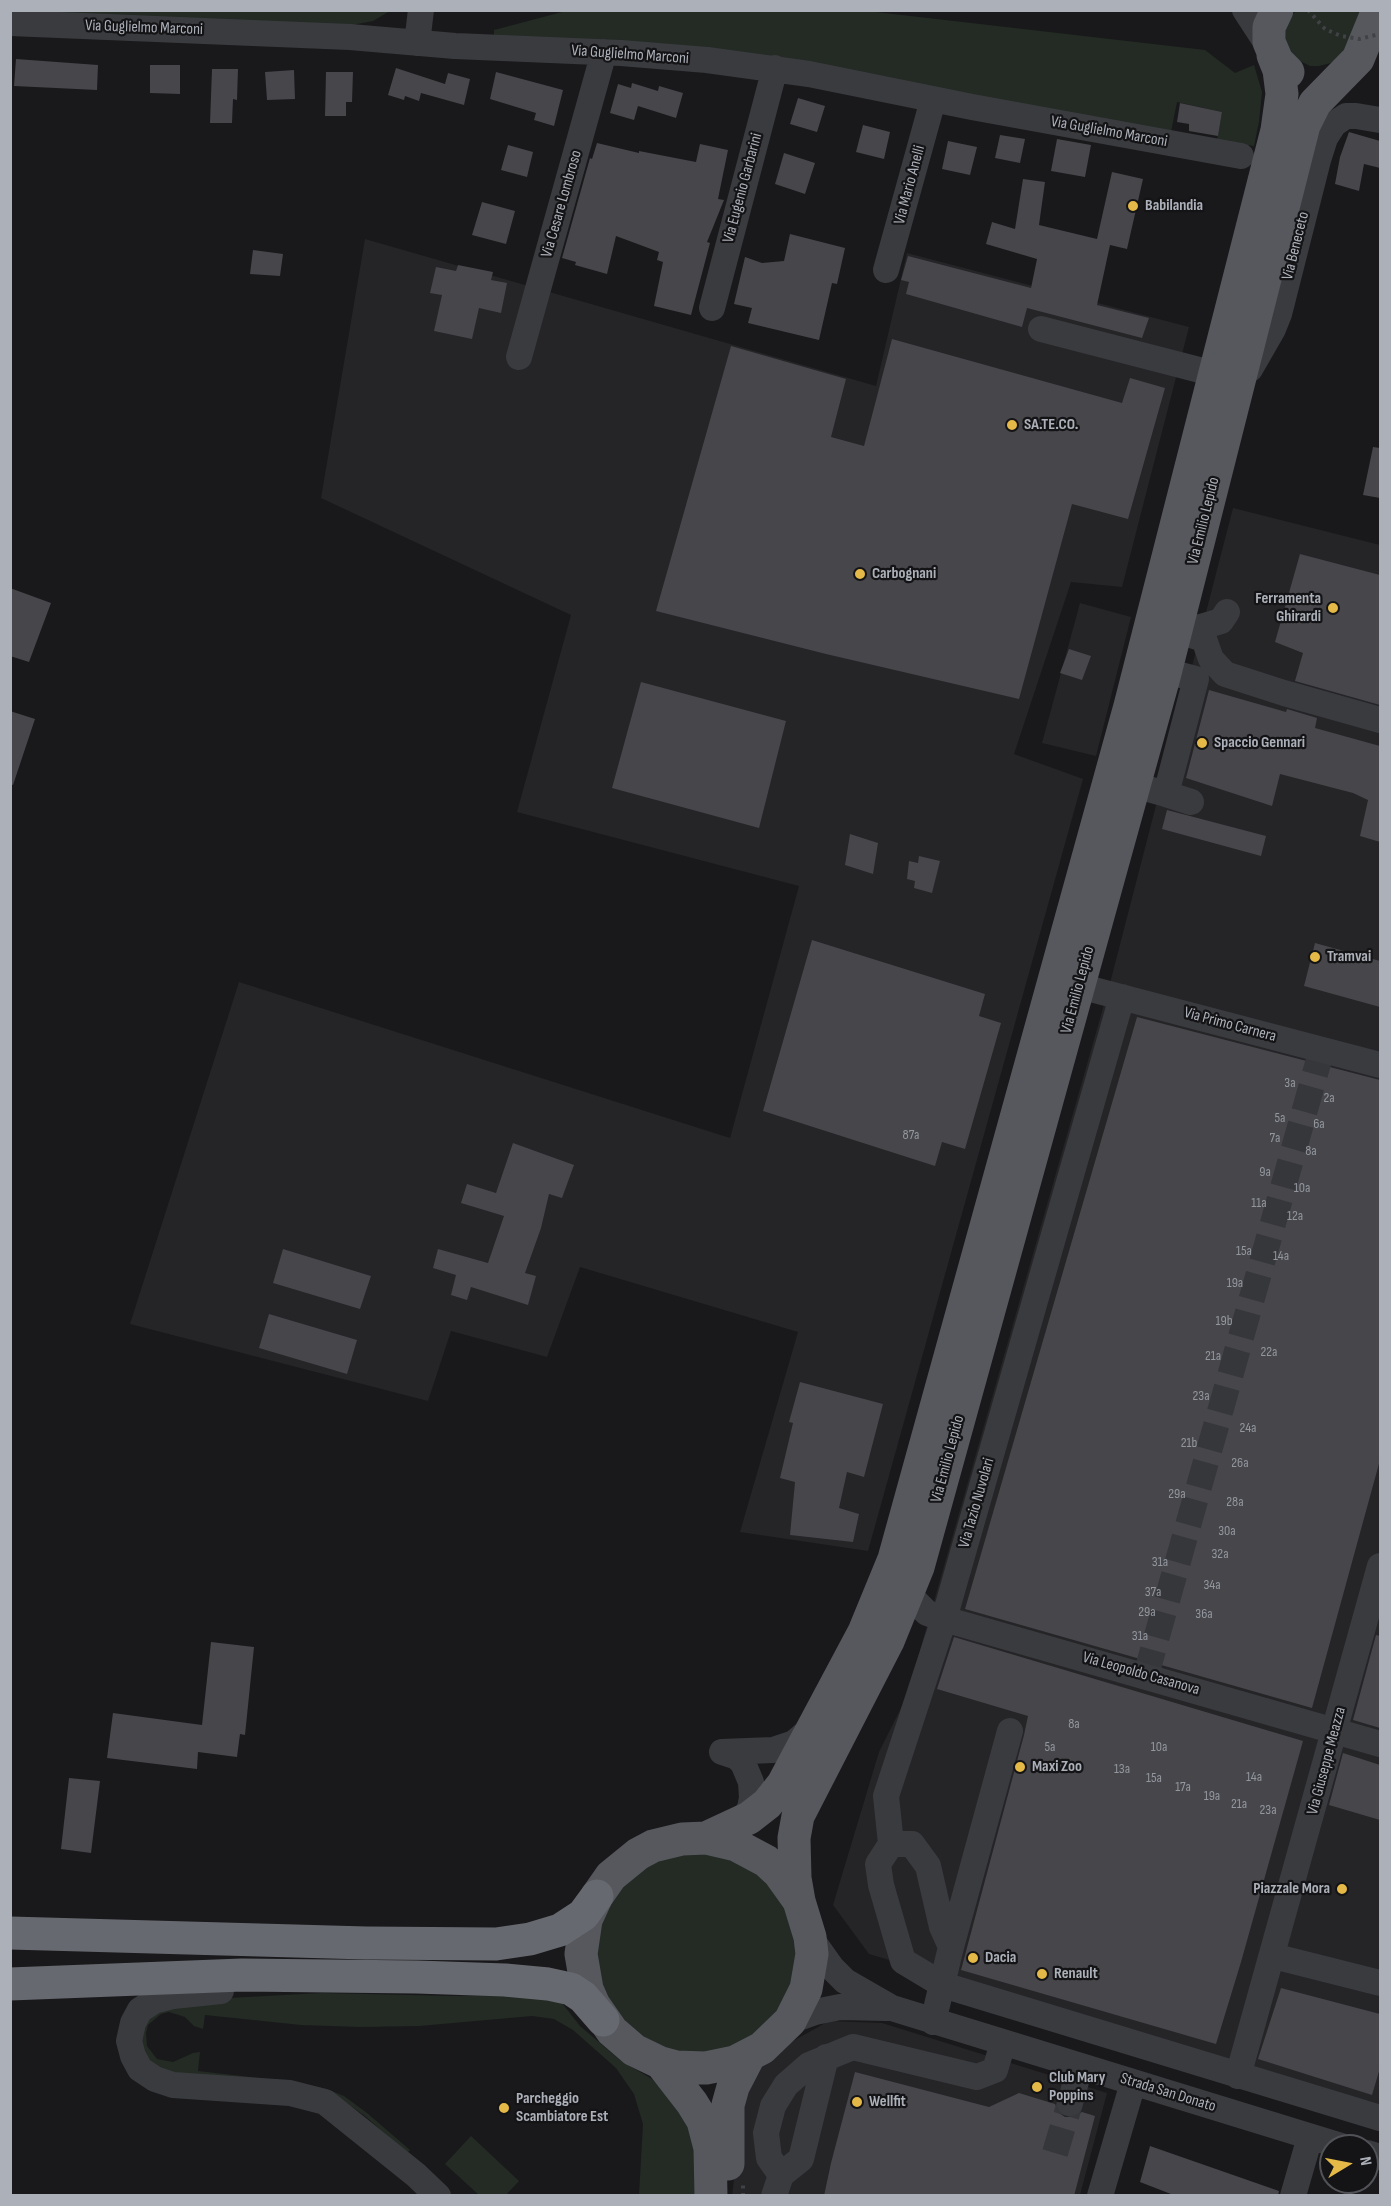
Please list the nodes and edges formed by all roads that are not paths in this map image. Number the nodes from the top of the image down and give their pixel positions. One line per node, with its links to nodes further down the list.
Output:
1 (421, 10): 6 (street)
2 (1245, 10): 8 (street)
3 (1277, 10): 8 (main road, Via Emilio Lepido)
4 (1378, 10): 10 (main road, Via Emilio Lepido)
5 (10, 23): 6 (street, Via Guglielmo Marconi)
6 (417, 43): 7 (street, Via Guglielmo Marconi)
7 (604, 52): 9 (street, Via Guglielmo Marconi); 17 (street, Via Cesare Lombroso)
8 (1273, 55): 10 (main road); 18 (main road, Via Emilio Lepido)
9 (775, 68): 11 (street, Via Guglielmo Marconi); 15 (street, Via Eugenio Garbarini)
10 (1349, 70): 19 (main road, Via Emilio Lepido)
11 (933, 100): 13 (street, Via Guglielmo Marconi); 14 (street, Via Mario Anelli)
12 (1380, 120): 19 (street, Via Beneceto)
13 (1241, 156)
14 (886, 270)
15 (712, 308)
16 (1041, 328): 18 (street)
17 (519, 357)
18 (1215, 374): 35 (main road, Via Emilio Lepido)
19 (1232, 411): 21 (main road, Via Emilio Lepido)
20 (1227, 612): 21 (street)
21 (1177, 627): 22 (main road, Via Emilio Lepido); 25 (street)
22 (1164, 677): 23 (street); 26 (main road, Via Emilio Lepido)
23 (1196, 679): 24 (street); 27 (street)
24 (1245, 693)
25 (1380, 720)
26 (1134, 785): 27 (street); 29 (main road, Via Emilio Lepido)
27 (1166, 794): 28 (street)
28 (1191, 802)
29 (1079, 986): 30 (street, Via Primo Carnera); 33 (main road, Via Emilio Lepido)
30 (1122, 997): 31 (street, Via Primo Carnera); 34 (street, Via Tazio Nuvolari)
31 (1380, 1065)
32 (1380, 1566): 37 (street, Via Giuseppe Meazza)
33 (908, 1594): 34 (street, Via Leopoldo Casanova); 43 (main road, Via Emilio Lepido)
34 (944, 1619): 37 (street, Via Leopoldo Casanova); 41 (street, Via Tazio Nuvolari)
35 (821, 1714): 39 (main road, Via Emilio Lepido); 39 (street, Via Emilio Lepido)
36 (1010, 1731): 46 (street)
37 (1335, 1731): 38 (street, Via Leopoldo Casanova); 47 (street, Via Giuseppe Meazza)
38 (1380, 1744)
39 (737, 1824): 40 (main road, Via Emilio Lepido)
40 (705, 1838): 42 (main road); 43 (main road)
41 (891, 1844): 46 (street); 51 (street)
42 (597, 1896): 44 (highway); 53 (main road)
43 (799, 1901): 45 (main road)
44 (10, 1933)
45 (810, 1937): 52 (street, Strada San Donato); 54 (main road)
46 (951, 1947): 51 (street)
47 (1273, 1956): 49 (street); 61 (street, Via Giuseppe Meazza)
48 (315, 1975): 50 (highway); 53 (highway); 68 (street)
49 (1380, 1983)
50 (10, 1984)
51 (943, 1986): 55 (street); 61 (street)
52 (892, 2008): 54 (street, Strada San Donato); 55 (street, Strada San Donato)
53 (603, 2020): 59 (main road)
54 (790, 2021): 57 (main road)
55 (933, 2022): 56 (street, Strada San Donato)
56 (1003, 2043): 58 (street); 60 (street, Strada San Donato)
57 (749, 2056): 59 (main road); 70 (main road)
58 (826, 2057): 67 (street); 67 (street)
59 (661, 2063): 69 (main road)
60 (1080, 2067): 62 (street, Strada San Donato); 63 (street)
61 (1238, 2076): 64 (street)
62 (1133, 2083): 65 (street, Strada San Donato); 71 (street)
63 (1070, 2103)
64 (1380, 2118)
65 (1310, 2137): 66 (street, Strada San Donato); 72 (street)
66 (1319, 2140)
67 (778, 2185)
68 (438, 2196)
69 (711, 2196)
70 (727, 2196)
71 (1100, 2196)
72 (1293, 2196)

